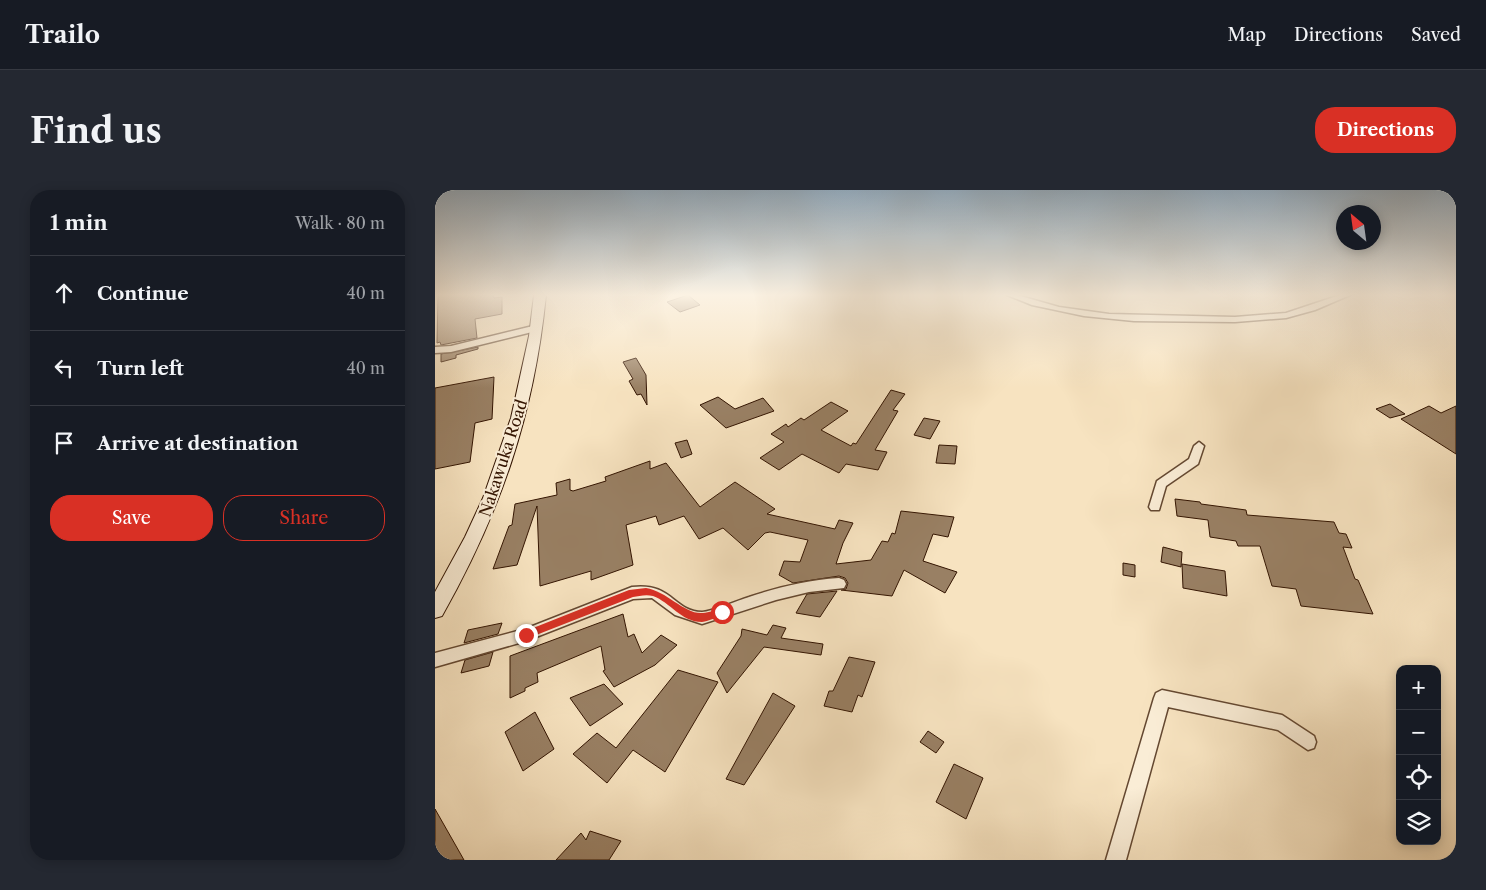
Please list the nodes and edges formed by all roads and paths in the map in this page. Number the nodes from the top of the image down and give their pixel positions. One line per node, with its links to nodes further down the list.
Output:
1 (537, 328): 2 (street); 6 (main road, Nakawuka Road)
2 (435, 350)
3 (1199, 446): 4 (street)
4 (1155, 507)
5 (839, 584): 7 (street)
6 (435, 610)
7 (435, 660)
8 (1308, 742): 9 (street)
9 (1116, 860)

